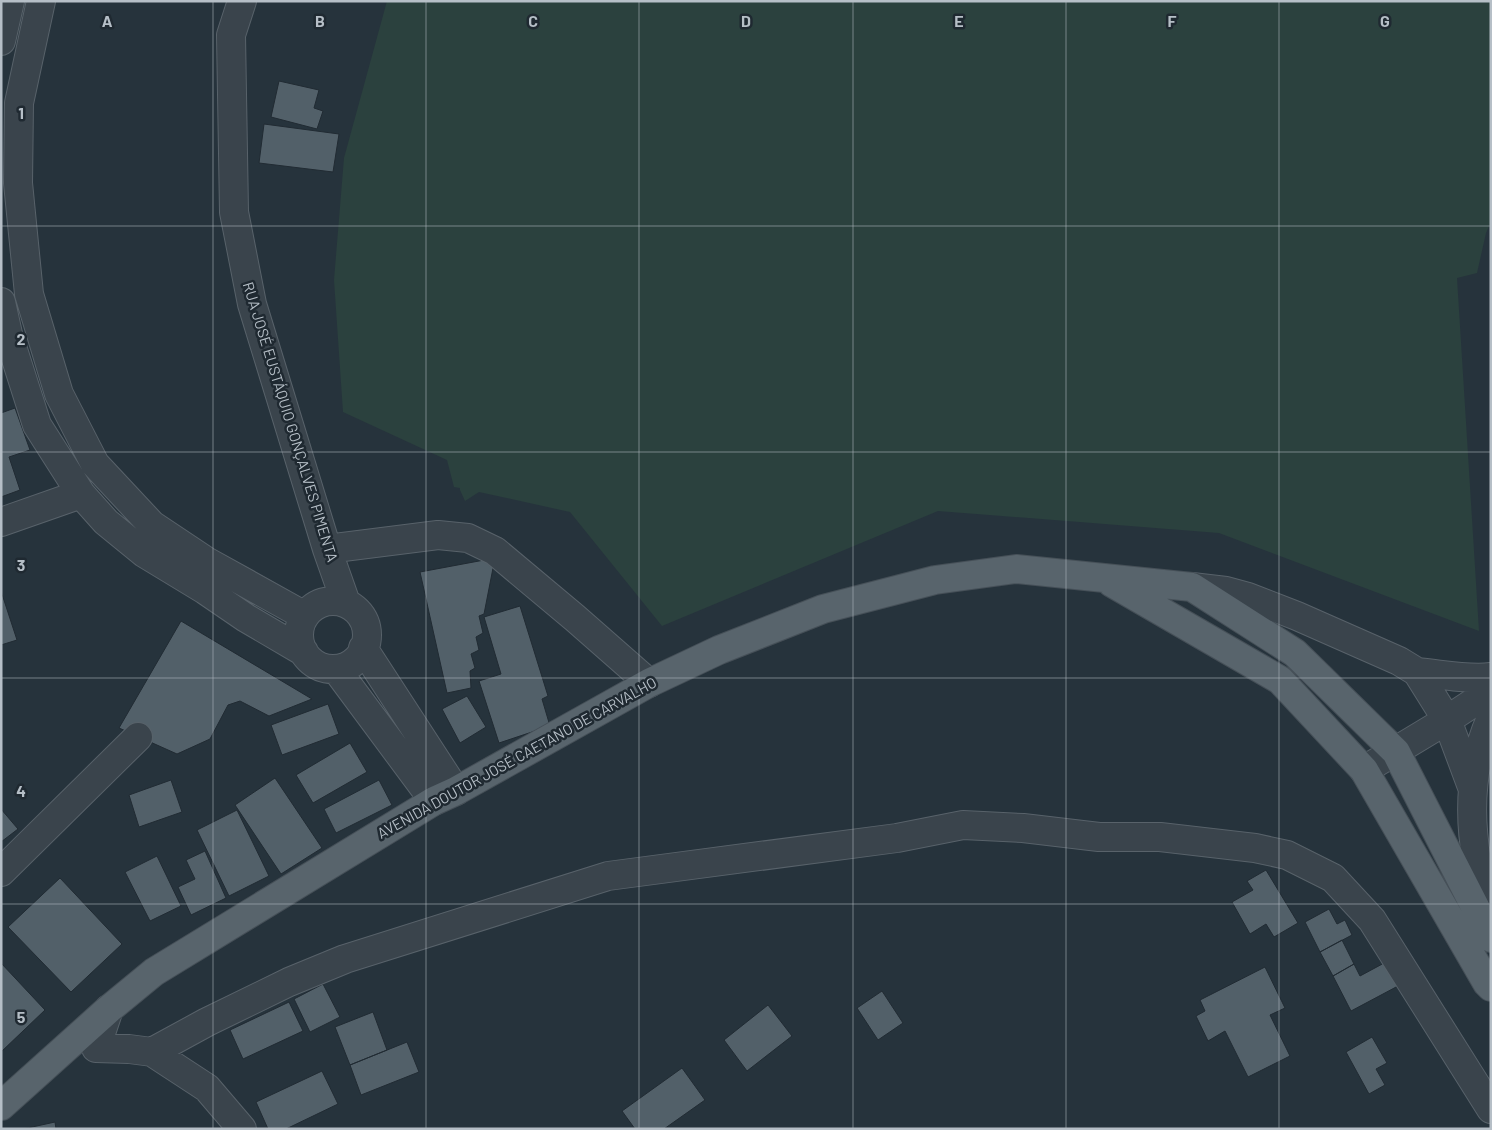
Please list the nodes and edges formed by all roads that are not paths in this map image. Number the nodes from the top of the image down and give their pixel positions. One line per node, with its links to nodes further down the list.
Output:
1 (10, 1): 4 (street)
2 (40, 1): 12 (street)
3 (242, 1): 8 (street, RUA JOSÉ EUSTÁQUIO GONÇALVES PIMENTA)
4 (1, 41)
5 (1, 302): 6 (street)
6 (81, 494): 7 (street); 14 (street)
7 (1, 522)
8 (327, 549): 11 (street, RUA JOSÉ EUSTÁQUIO GONÇALVES PIMENTA); 18 (street)
9 (1102, 577): 10 (main road, AVENIDA DOUTOR JOSÉ CAETANO DE CARVALHO); 18 (main road, AVENIDA DOUTOR JOSÉ CAETANO DE CARVALHO); 24 (main road, AVENIDA DOUTOR JOSÉ CAETANO DE CARVALHO)
10 (1192, 587): 16 (street); 23 (main road, AVENIDA DOUTOR JOSÉ CAETANO DE CARVALHO)
11 (346, 603): 12 (street); 13 (street)
12 (304, 616): 14 (street)
13 (363, 648): 15 (street); 26 (street)
14 (304, 652): 15 (street)
15 (336, 669): 26 (street)
16 (1417, 672): 17 (street); 21 (street)
17 (1491, 677)
18 (649, 684): 26 (main road, AVENIDA DOUTOR JOSÉ CAETANO DE CARVALHO)
19 (1491, 691): 21 (street)
20 (1491, 718): 25 (street)
21 (1447, 720): 23 (street); 25 (street)
22 (138, 737): 27 (street)
23 (1396, 752): 24 (street); 29 (main road, AVENIDA DOUTOR JOSÉ CAETANO DE CARVALHO)
24 (1364, 770): 30 (main road, AVENIDA DOUTOR JOSÉ CAETANO DE CARVALHO)
25 (1472, 787): 28 (street)
26 (445, 796): 31 (main road, AVENIDA DOUTOR JOSÉ CAETANO DE CARVALHO)
27 (1, 872)
28 (1491, 913)
29 (1491, 938)
30 (1491, 987)
31 (109, 1009): 32 (street); 33 (main road, AVENIDA DOUTOR JOSÉ CAETANO DE CARVALHO)
32 (152, 1052): 34 (street); 35 (street)
33 (1, 1106)
34 (1491, 1109)
35 (242, 1129)

